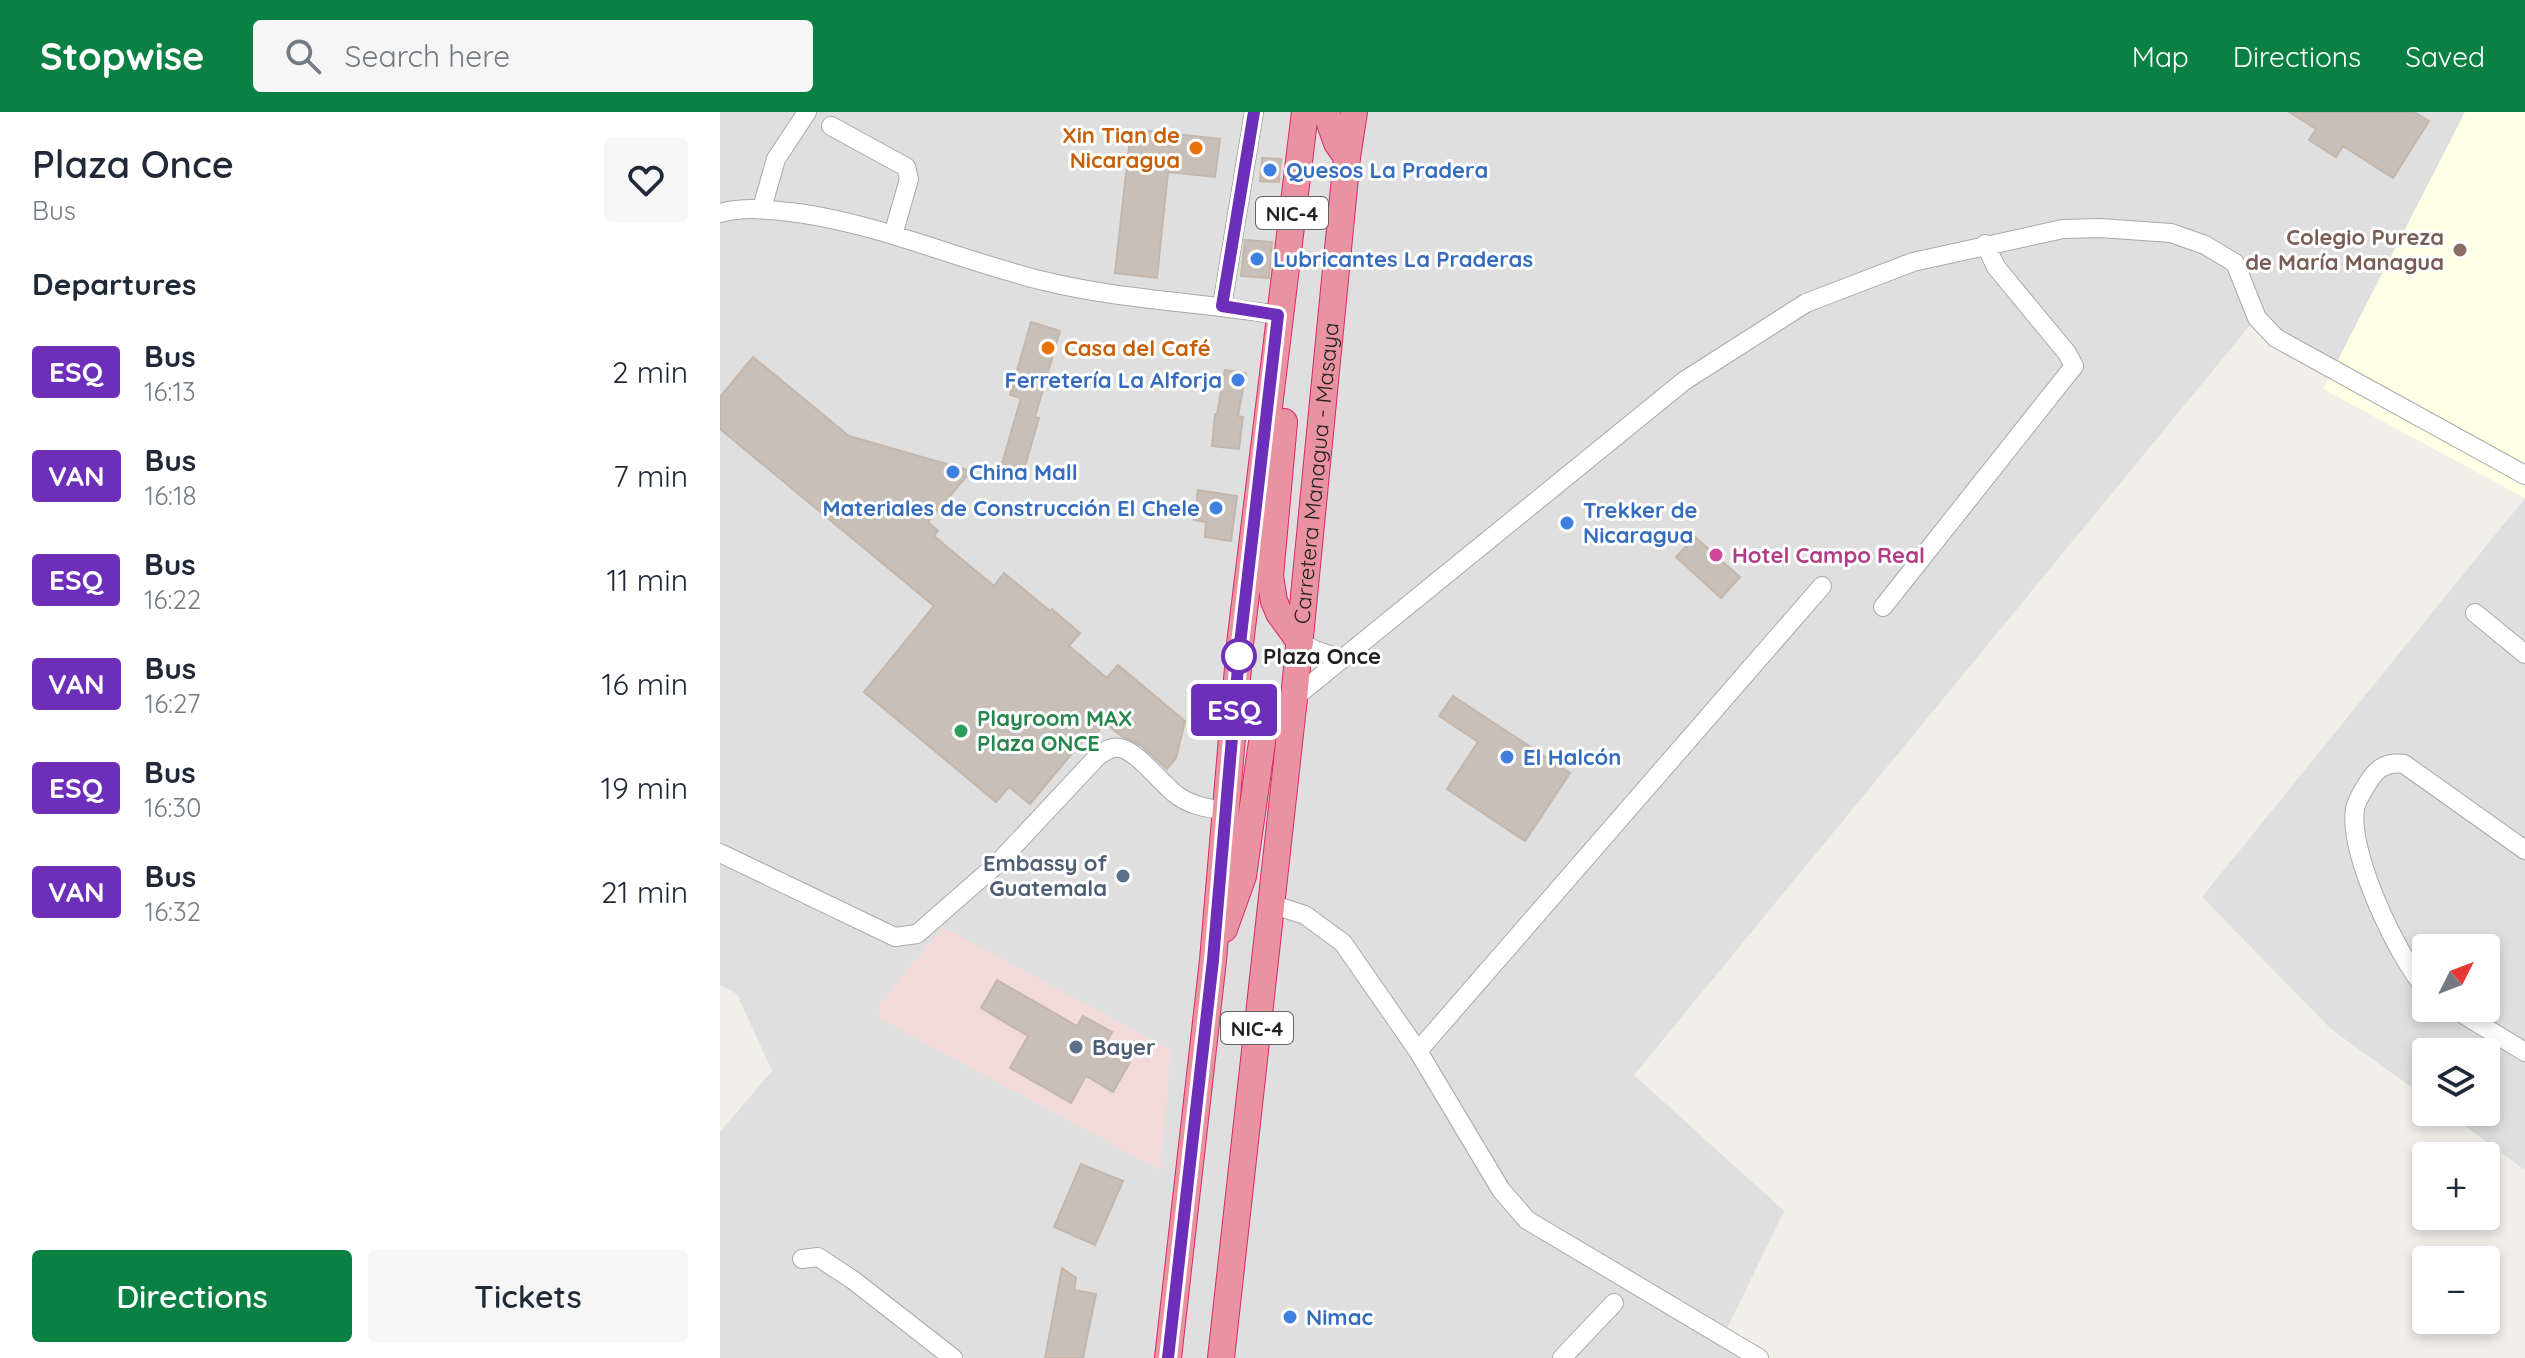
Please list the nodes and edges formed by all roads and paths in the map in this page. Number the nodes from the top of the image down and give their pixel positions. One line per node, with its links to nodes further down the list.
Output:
1 (807, 112): 8 (street)
2 (1254, 112): 12 (street)
3 (1305, 112): 13 (highway, NIC-4)
4 (1326, 112): 7 (highway)
5 (1354, 112): 7 (highway, Carretera Managua - Masaya / NIC-4)
6 (831, 126): 10 (street)
7 (1347, 157): 18 (highway, Carretera Managua - Masaya / NIC-4)
8 (762, 208): 9 (street); 10 (street)
9 (720, 213)
10 (893, 235): 12 (street)
11 (1985, 244): 14 (street); 16 (street); 20 (street)
12 (1222, 306): 13 (street)
13 (1278, 321): 18 (highway); 22 (highway, NIC-4)
14 (2525, 475)
15 (1822, 586): 29 (street)
16 (1883, 607)
17 (2475, 613): 19 (street)
18 (1300, 642): 20 (street); 21 (highway, Carretera Managua - Masaya / NIC-4)
19 (2522, 644)
20 (1342, 659): 21 (street)
21 (1294, 698): 25 (highway, Carretera Managua - Masaya / NIC-4); 26 (highway)
22 (1225, 811): 24 (street); 26 (highway, NIC-4)
23 (2525, 850): 27 (street)
24 (720, 853)
25 (1271, 904): 29 (street); 35 (highway, Carretera Managua - Masaya / NIC-4)
26 (1213, 960): 34 (highway, NIC-4)
27 (2412, 972)
28 (2476, 1022): 30 (street)
29 (1418, 1051): 37 (street)
30 (2525, 1052)
31 (802, 1259): 33 (street)
32 (1614, 1303): 36 (street)
33 (953, 1358)
34 (1168, 1358)
35 (1221, 1358)
36 (1562, 1358)
37 (1759, 1358)

